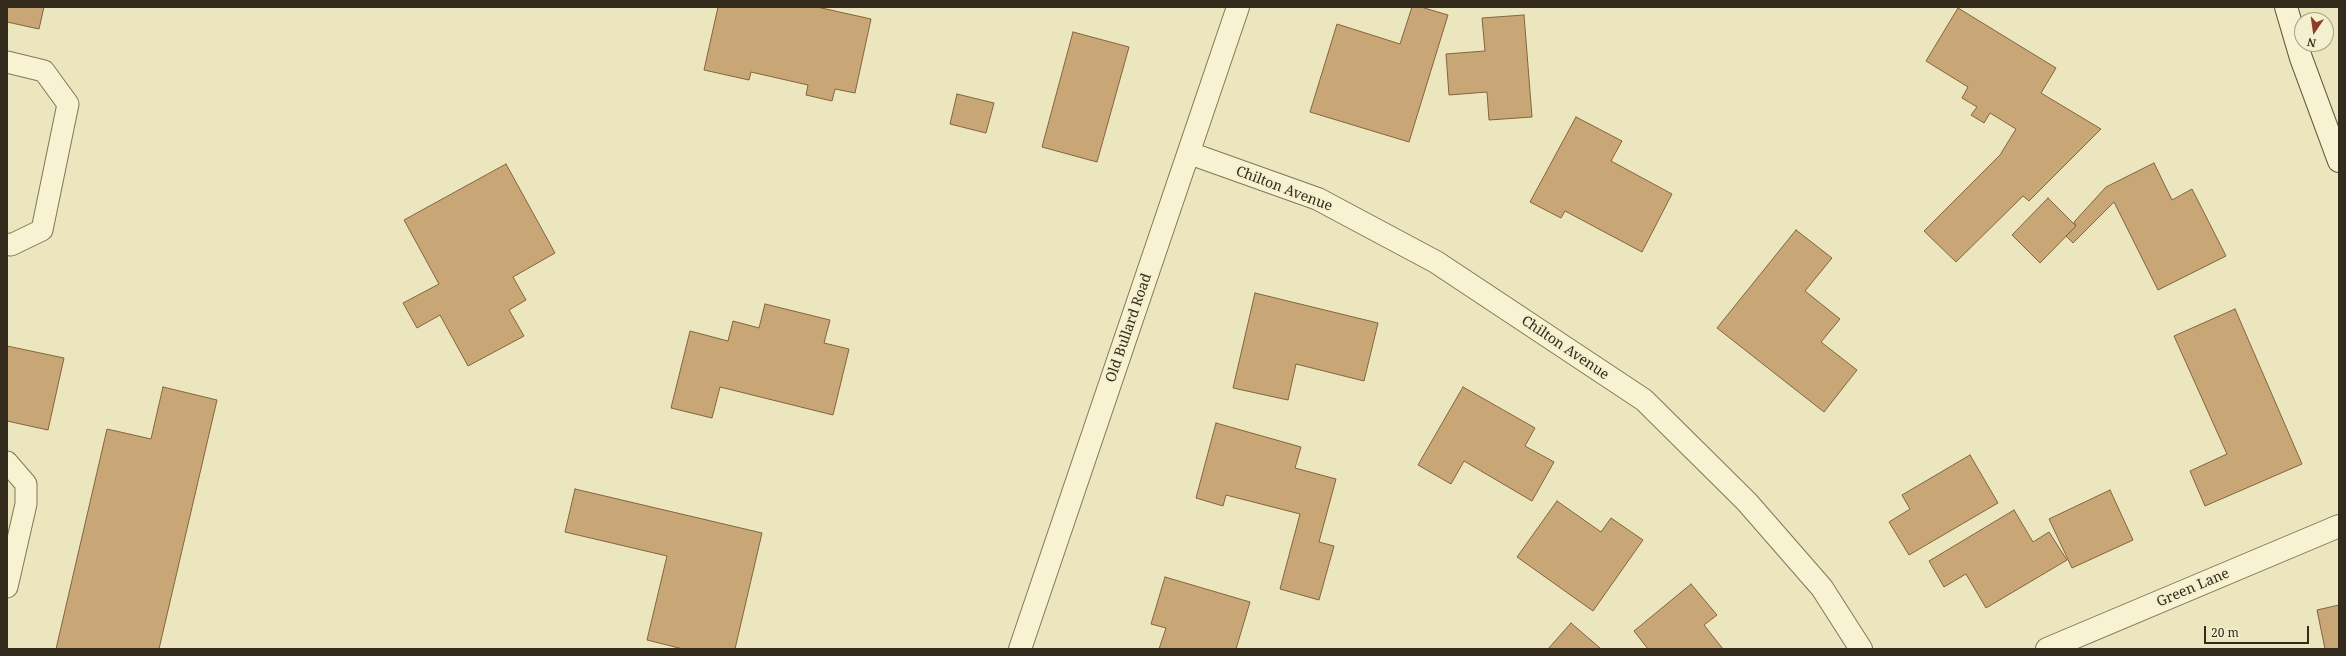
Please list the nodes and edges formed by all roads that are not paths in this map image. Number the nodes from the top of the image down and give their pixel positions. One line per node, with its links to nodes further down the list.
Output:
1 (1238, 7): 4 (street, Old Bullard Road)
2 (2286, 7): 5 (street)
3 (7, 62): 6 (lane)
4 (1189, 153): 10 (street, Old Bullard Road); 11 (street, Chilton Avenue)
5 (2339, 161)
6 (7, 244)
7 (7, 462): 9 (lane)
8 (2339, 526): 12 (street, Green Lane)
9 (7, 588)
10 (1020, 649)
11 (1861, 649)
12 (2047, 649)

